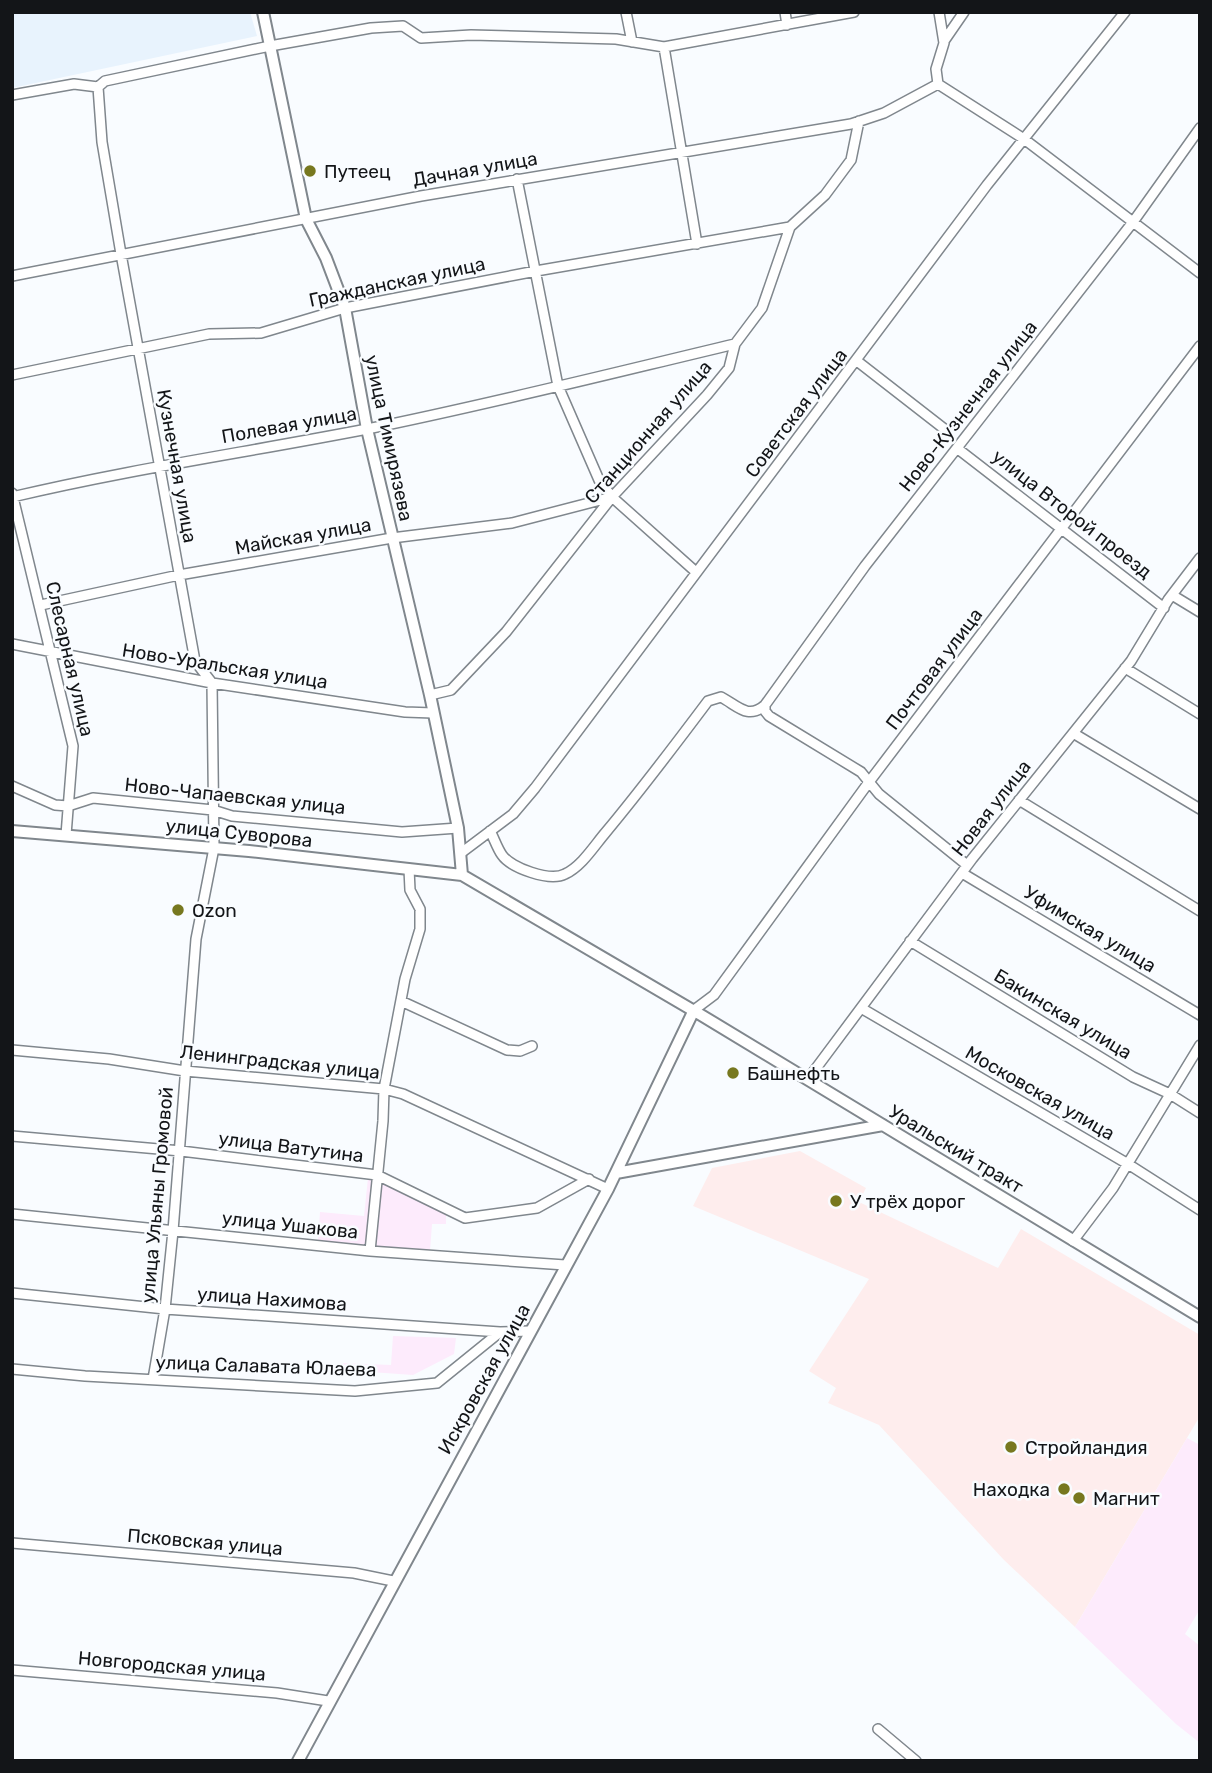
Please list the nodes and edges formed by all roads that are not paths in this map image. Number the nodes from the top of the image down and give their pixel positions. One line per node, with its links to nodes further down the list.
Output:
1 (262, 12): 11 (main road, улица Тимирязева)
2 (626, 12): 10 (street)
3 (785, 12): 8 (street)
4 (855, 12): 8 (street)
5 (939, 12): 9 (street)
6 (964, 12): 9 (street)
7 (1125, 12): 18 (street, Советская улица)
8 (788, 25): 12 (street)
9 (943, 41): 13 (street)
10 (632, 42): 11 (street); 12 (street)
11 (270, 46): 14 (street); 21 (main road, улица Тимирязева)
12 (664, 47): 19 (street)
13 (938, 84): 16 (street, Дачная улица); 18 (street)
14 (98, 87): 15 (street); 25 (street, Кузнечная улица)
15 (12, 95)
16 (859, 121): 19 (street, Дачная улица); 23 (street, Станционная улица)
17 (1200, 128): 22 (street, Ново-Кузнечная улица)
18 (1024, 139): 22 (street); 33 (street, Советская улица)
19 (681, 152): 20 (street, Дачная улица); 24 (street)
20 (517, 179): 21 (street, Дачная улица); 26 (street)
21 (306, 219): 25 (street, Дачная улица); 29 (main road, улица Тимирязева)
22 (1133, 222): 27 (street); 38 (street, Ново-Кузнечная улица)
23 (790, 227): 24 (street, Гражданская улица); 30 (street, Станционная улица)
24 (697, 244): 26 (street, Гражданская улица)
25 (121, 254): 28 (street, Дачная улица); 32 (street, Кузнечная улица)
26 (536, 271): 29 (street, Гражданская улица); 35 (street)
27 (1200, 272)
28 (12, 276)
29 (345, 307): 32 (street, Гражданская улица); 36 (main road, улица Тимирязева)
30 (735, 344): 35 (street, Полевая улица); 41 (street, Станционная улица)
31 (1200, 346): 42 (street, Почтовая улица)
32 (137, 348): 34 (street, Гражданская улица); 39 (street, Кузнечная улица)
33 (857, 361): 37 (street); 45 (street, Советская улица)
34 (12, 375)
35 (558, 386): 36 (street, Полевая улица); 41 (street)
36 (368, 429): 39 (street, Полевая улица); 43 (main road, улица Тимирязева)
37 (947, 431)
38 (958, 449): 42 (street, улица Второй проезд); 56 (street, Ново-Кузнечная улица)
39 (159, 466): 40 (street, Полевая улица); 46 (street, Кузнечная улица)
40 (13, 496): 48 (street, Слесарная улица)
41 (612, 497): 43 (street, Майская улица); 45 (street); 55 (street, Станционная улица)
42 (1062, 529): 49 (street, улица Второй проезд); 60 (street, Почтовая улица)
43 (392, 538): 46 (street, Майская улица); 55 (main road, улица Тимирязева)
44 (1200, 558): 47 (street, Новая улица)
45 (696, 572): 68 (street, Советская улица)
46 (179, 575): 48 (street, Майская улица); 54 (street, Кузнечная улица)
47 (1172, 595): 49 (street, Новая улица); 50 (street)
48 (41, 605): 52 (street, Слесарная улица)
49 (1164, 608): 53 (street, Новая улица)
50 (1200, 612)
51 (12, 644): 52 (street, Ново-Уральская улица)
52 (52, 652): 54 (street, Ново-Уральская улица); 63 (street, Слесарная улица)
53 (1125, 668): 58 (street); 59 (street, Новая улица)
54 (212, 683): 57 (street, Ново-Уральская улица); 65 (street)
55 (430, 695): 57 (main road, улица Тимирязева)
56 (765, 705): 60 (street, Уфимская улица); 68 (street)
57 (433, 713): 66 (main road, улица Тимирязева)
58 (1200, 714)
59 (1073, 733): 62 (street, Новая улица); 64 (street)
60 (869, 782): 73 (street, Уфимская улица); 79 (street, Почтовая улица)
61 (12, 786): 63 (street, Ново-Чапаевская улица)
62 (1019, 800): 73 (street, Новая улица); 75 (street)
63 (68, 806): 65 (street, Ново-Чапаевская улица); 69 (street, Слесарная улица)
64 (1200, 809)
65 (213, 810): 66 (street, Ново-Чапаевская улица); 70 (street)
66 (458, 828): 71 (main road, улица Тимирязева)
67 (12, 831): 69 (main road, улица Суворова)
68 (490, 831): 71 (street, Советская улица)
69 (66, 835): 70 (main road, улица Суворова)
70 (214, 848): 72 (main road, улица Суворова); 84 (street, улица Ульяны Громовой)
71 (461, 853): 74 (main road, улица Тимирязева)
72 (409, 869): 74 (main road, улица Суворова); 77 (street)
73 (965, 869): 76 (street, Новая улица); 80 (street, Уфимская улица)
74 (462, 875): 79 (main road, Уральский тракт)
75 (1200, 911)
76 (911, 941): 78 (street, Новая улица); 87 (street, Бакинская улица)
77 (401, 1001): 82 (street); 86 (street)
78 (861, 1008): 85 (street, Новая улица); 92 (street, Московская улица)
79 (694, 1010): 85 (main road, Уральский тракт); 93 (main road, Искровская улица)
80 (1200, 1015)
81 (1200, 1045): 87 (street)
82 (532, 1046)
83 (12, 1050): 84 (street, Ленинградская улица)
84 (185, 1071): 86 (street, Ленинградская улица); 91 (street, улица Ульяны Громовой)
85 (808, 1079): 89 (main road, Уральский тракт)
86 (384, 1089): 94 (street); 95 (street, Ленинградская улица)
87 (1170, 1094): 88 (street, Бакинская улица); 92 (street)
88 (1200, 1113)
89 (883, 1125): 93 (main road); 100 (main road, Уральский тракт)
90 (12, 1136): 91 (street, улица Ватутина)
91 (181, 1151): 94 (street, улица Ватутина); 99 (street, улица Ульяны Громовой)
92 (1128, 1164): 97 (street, Московская улица); 100 (street)
93 (616, 1173): 96 (main road, Искровская улица)
94 (377, 1175): 95 (street, улица Ватутина); 101 (street)
95 (589, 1179): 96 (street, Ленинградская улица)
96 (608, 1189): 102 (main road, Искровская улица)
97 (1200, 1210)
98 (12, 1214): 99 (street, улица Ушакова)
99 (173, 1231): 101 (street, улица Ушакова); 104 (street, улица Ульяны Громовой)
100 (1073, 1241): 105 (main road, Уральский тракт)
101 (370, 1251): 102 (street, улица Ушакова)
102 (565, 1265): 106 (main road, Искровская улица)
103 (12, 1293): 104 (street, улица Нахимова)
104 (164, 1309): 107 (street, улица Нахимова); 109 (street, улица Ульяны Громовой)
105 (1200, 1317)
106 (529, 1331): 107 (street, улица Нахимова); 111 (main road, Искровская улица)
107 (500, 1332): 109 (street, улица Салавата Юлаева)
108 (12, 1368): 109 (street, улица Салавата Юлаева)
109 (153, 1379)
110 (12, 1543): 111 (street, Псковская улица)
111 (393, 1581): 113 (main road, Искровская улица)
112 (12, 1670): 113 (street, Новгородская улица)
113 (328, 1701): 115 (main road, Искровская улица)
114 (878, 1730): 116 (street)
115 (298, 1761)
116 (916, 1761)

